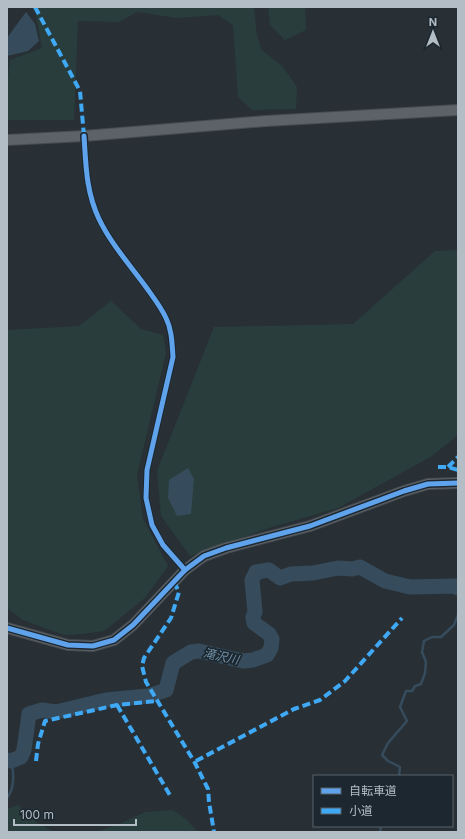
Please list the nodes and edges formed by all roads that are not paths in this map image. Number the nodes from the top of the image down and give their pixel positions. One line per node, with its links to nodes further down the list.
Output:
1 (458, 110): 2 (street)
2 (84, 136): 3 (street); 5 (street)
3 (7, 140)
4 (458, 483): 5 (street)
5 (185, 570): 6 (street)
6 (7, 628)

